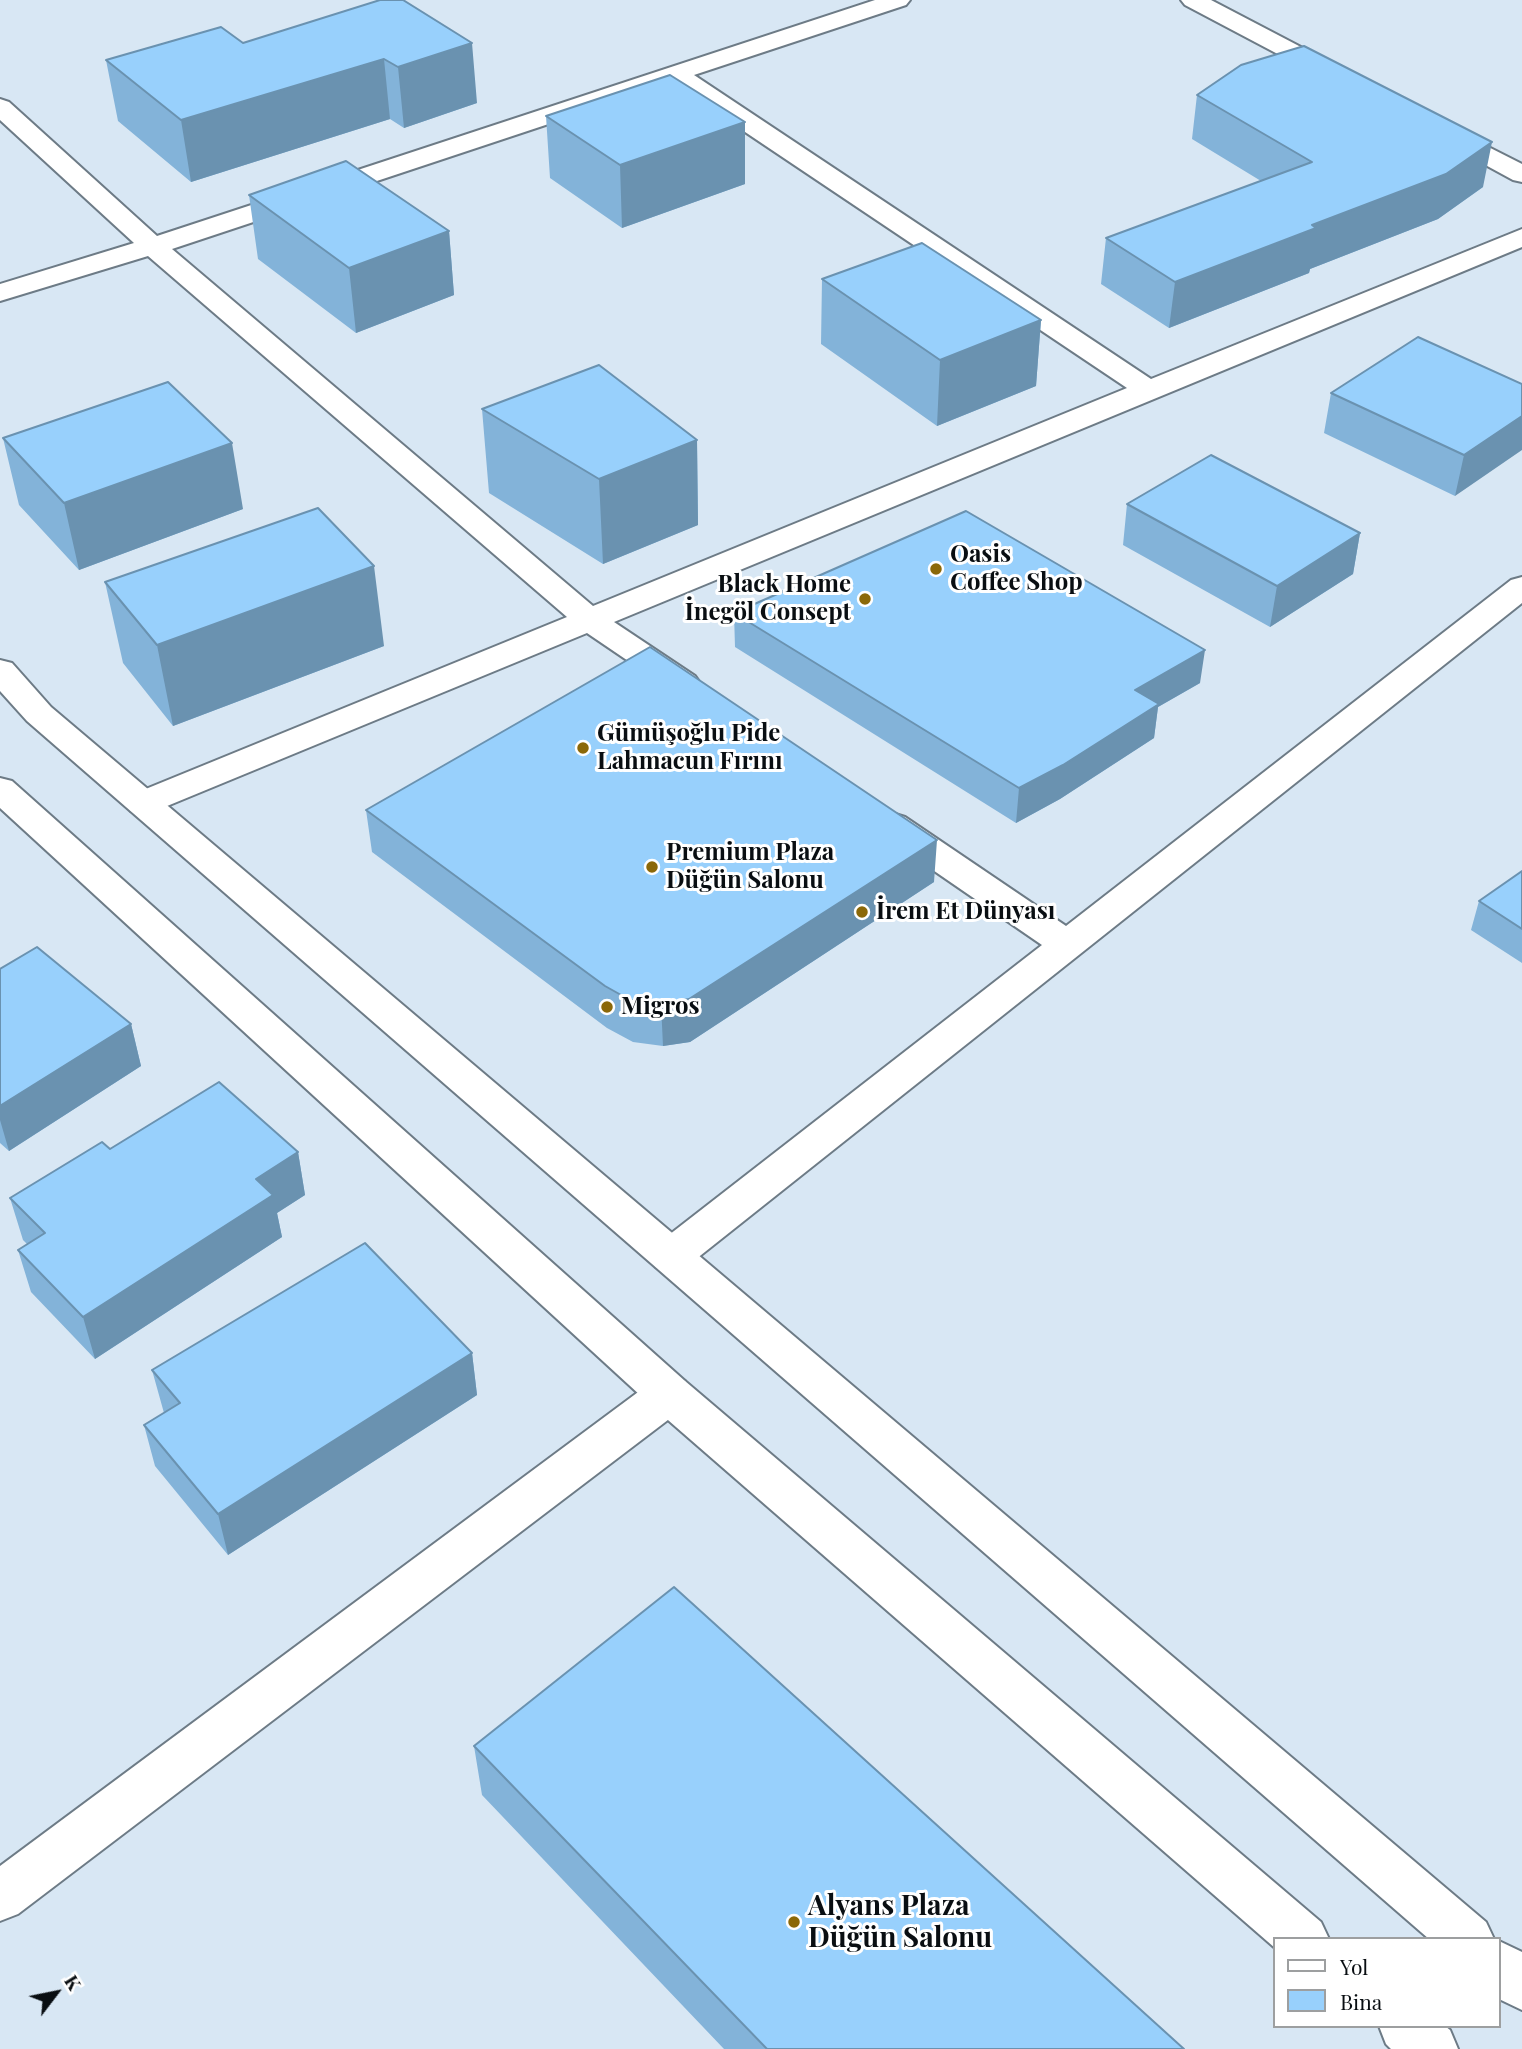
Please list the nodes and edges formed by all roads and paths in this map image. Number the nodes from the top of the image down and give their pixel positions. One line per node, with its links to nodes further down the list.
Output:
1 (898, 0): 3 (street)
2 (1193, 0): 4 (street)
3 (675, 74): 9 (street); 11 (street)
4 (1359, 88)
5 (0, 107): 9 (street)
6 (1419, 119): 7 (street)
7 (1522, 174)
8 (1522, 237): 11 (street)
9 (153, 246): 10 (street); 13 (street)
10 (0, 293)
11 (1149, 390): 13 (street)
12 (1522, 587): 19 (street)
13 (590, 620): 15 (street); 17 (street)
14 (0, 670): 17 (street)
15 (703, 697)
16 (0, 789): 21 (street)
17 (143, 803): 20 (street)
18 (863, 805): 19 (street)
19 (1067, 944): 20 (street)
20 (671, 1256): 24 (street)
21 (669, 1394): 22 (street); 23 (street)
22 (0, 1897)
23 (1301, 1937)
24 (1466, 1937)
25 (1501, 1968): 26 (street)
26 (1522, 1985)
27 (1407, 2028): 28 (street)
28 (1431, 2049)

